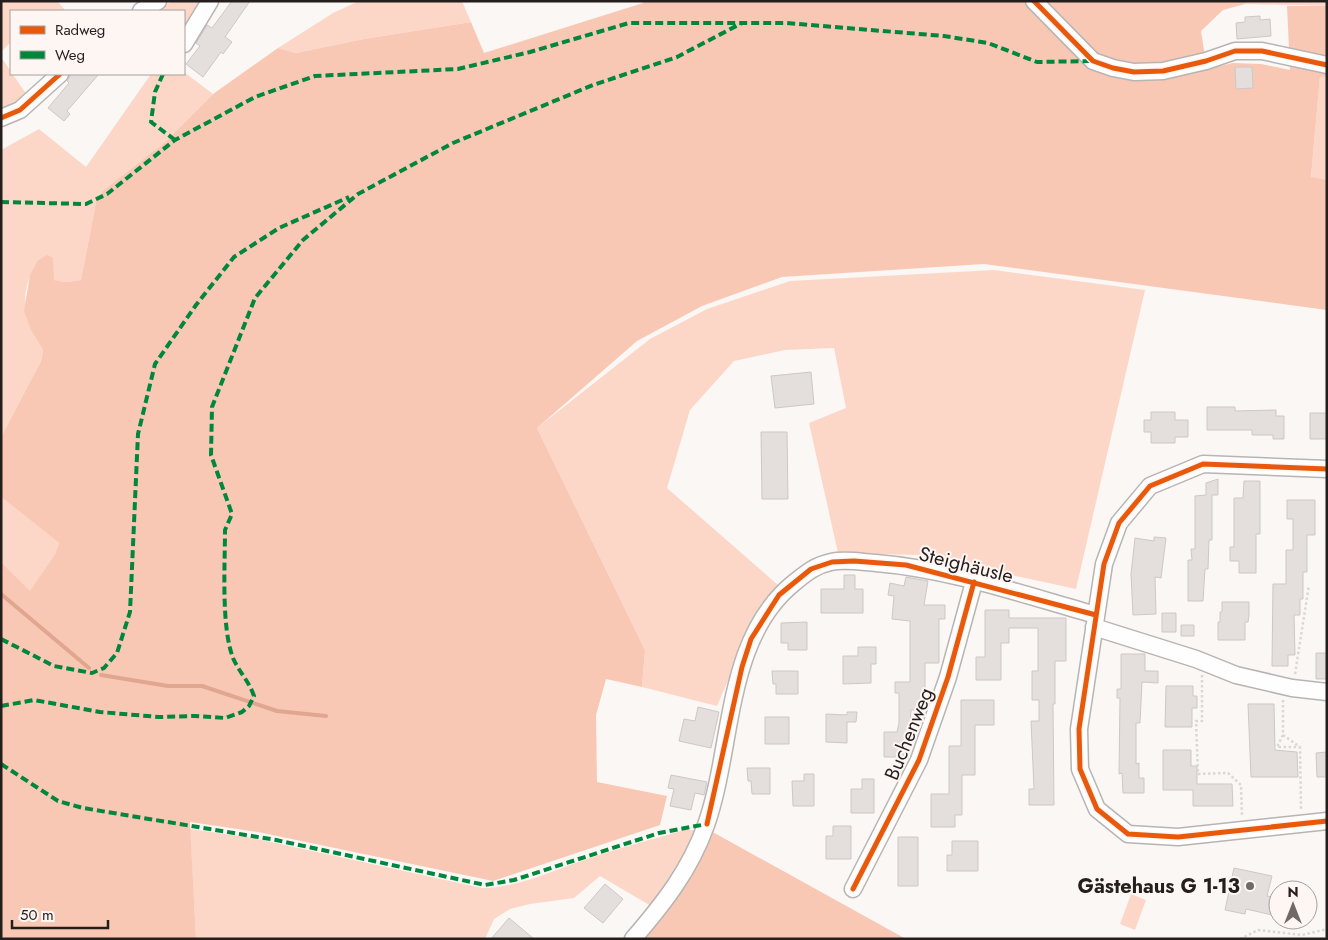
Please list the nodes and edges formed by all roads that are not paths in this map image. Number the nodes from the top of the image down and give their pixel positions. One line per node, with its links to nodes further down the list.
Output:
1 (158, 1): 4 (street)
2 (210, 1): 5 (street)
3 (1034, 1): 6 (street)
4 (143, 10)
5 (185, 42)
6 (1327, 65)
7 (59, 75): 8 (street)
8 (1, 118)
9 (1327, 469): 11 (street)
10 (974, 582): 11 (street, Steighäusle); 14 (street, Buchenweg); 15 (street, Steighäusle)
11 (1095, 621): 12 (street, Steighäusle); 13 (street)
12 (1327, 692)
13 (1327, 821)
14 (854, 889)
15 (633, 939)

